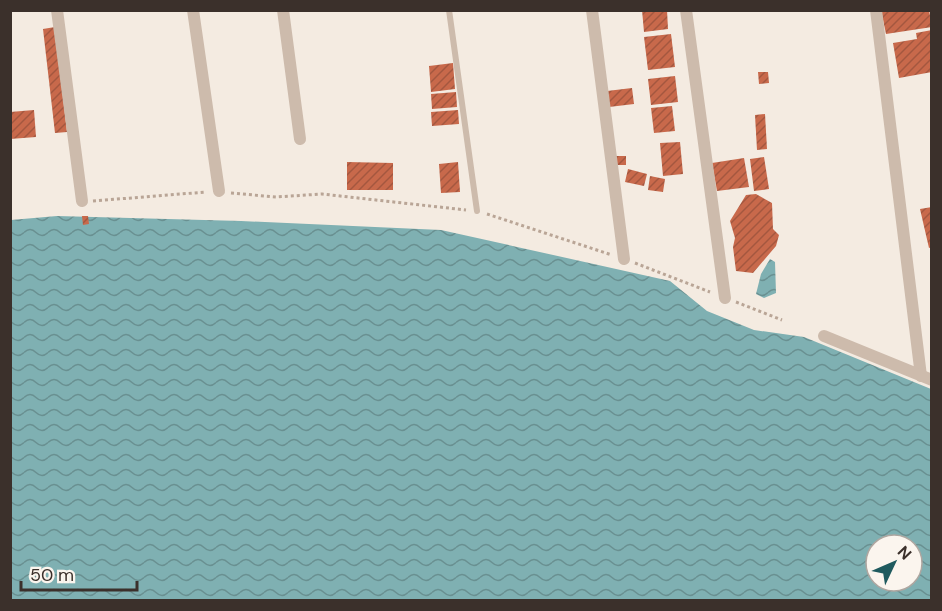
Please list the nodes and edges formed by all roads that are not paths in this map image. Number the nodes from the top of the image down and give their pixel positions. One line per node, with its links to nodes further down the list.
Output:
1 (57, 10): 10 (street)
2 (193, 10): 9 (street)
3 (283, 10): 8 (street)
4 (449, 10): 11 (lane)
5 (592, 10): 12 (street)
6 (686, 10): 13 (street)
7 (876, 10): 15 (street)
8 (300, 139)
9 (219, 191)
10 (82, 201)
11 (477, 211)
12 (624, 259)
13 (725, 298)
14 (824, 336): 15 (street)
15 (926, 378)

